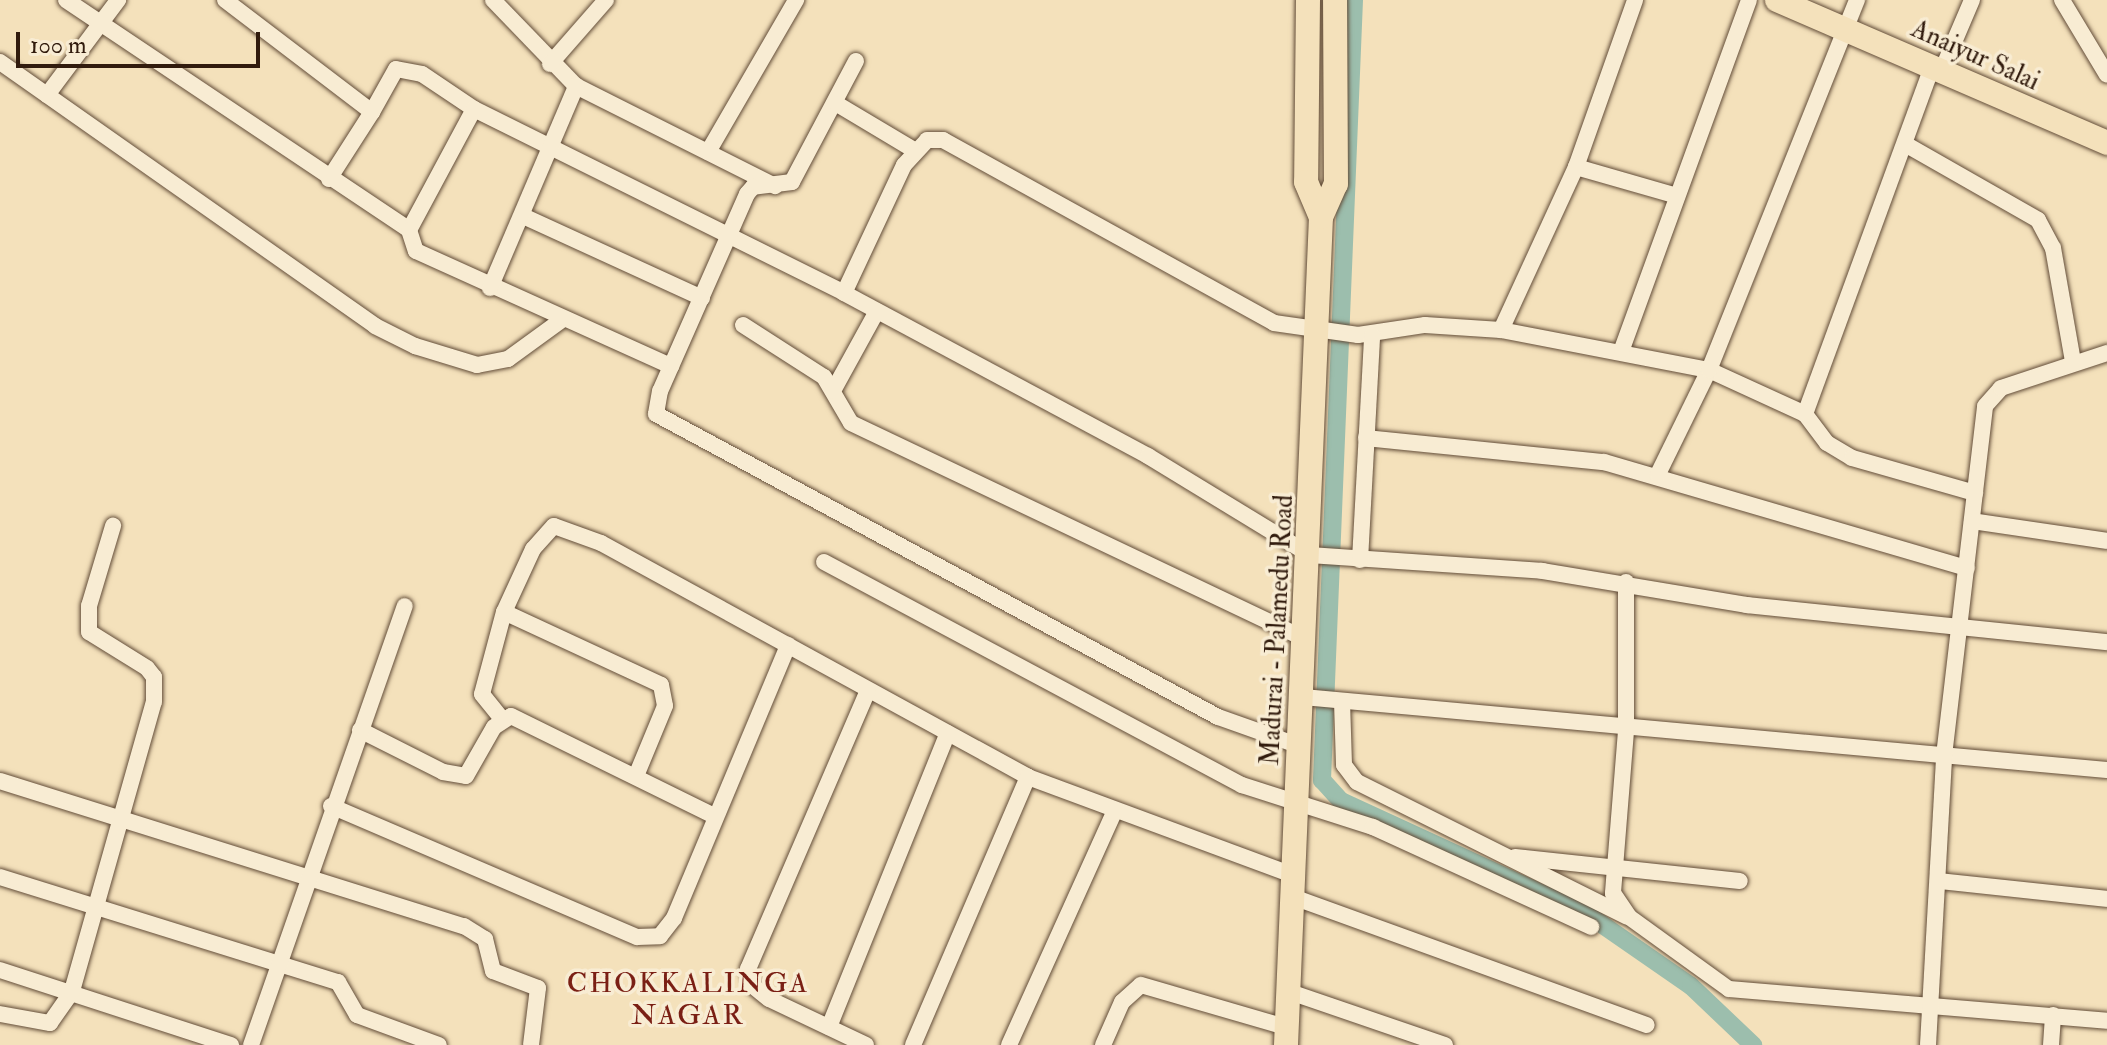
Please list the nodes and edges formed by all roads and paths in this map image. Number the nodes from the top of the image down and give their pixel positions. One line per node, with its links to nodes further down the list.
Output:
1 (66, 0): 15 (street)
2 (118, 0): 15 (street)
3 (225, 0): 26 (street)
4 (493, 0): 19 (street)
5 (606, 0): 19 (street)
6 (796, 0): 31 (street)
7 (1635, 0): 32 (street)
8 (1749, 0): 35 (street)
9 (1777, 0): 16 (main road, Anaiyur Salai)
10 (1857, 0): 16 (street)
11 (1972, 0): 20 (street)
12 (2062, 0): 21 (street)
13 (1308, 4): 14 (main road); 37 (main road, Madurai - Palamedu Road)
14 (1335, 6): 37 (main road, Madurai - Palamedu Road)
15 (98, 25): 23 (street); 33 (street)
16 (1845, 31): 20 (main road, Anaiyur Salai); 53 (street)
17 (856, 61): 24 (street)
18 (0, 62): 23 (street)
19 (550, 64): 22 (street)
20 (1938, 66): 27 (main road, Anaiyur Salai); 28 (street)
21 (2106, 73)
22 (576, 86): 29 (street); 31 (street)
23 (47, 95): 44 (street)
24 (837, 104): 30 (street); 34 (street)
25 (474, 109): 26 (street); 29 (street); 38 (street)
26 (372, 112): 33 (street)
27 (2107, 143)
28 (1905, 144): 51 (street); 55 (street)
29 (553, 149): 36 (street); 39 (street)
30 (914, 150): 41 (street); 47 (street)
31 (708, 152): 34 (street)
32 (1576, 167): 35 (street); 46 (street)
33 (329, 179): 38 (street)
34 (778, 187): 39 (street)
35 (1677, 196): 49 (street)
36 (523, 216): 40 (street); 42 (street)
37 (1321, 217): 47 (main road, Madurai - Palamedu Road)
38 (409, 230): 40 (street)
39 (730, 238): 41 (street); 42 (street)
40 (490, 288): 44 (street)
41 (844, 293): 43 (street)
42 (702, 298): 52 (street)
43 (877, 311): 54 (street); 62 (street)
44 (563, 319): 52 (street)
45 (743, 325): 54 (street)
46 (1501, 330): 48 (street); 49 (street)
47 (1325, 332): 48 (street); 62 (main road, Madurai - Palamedu Road)
48 (1365, 335): 56 (street)
49 (1622, 349): 53 (street)
50 (2107, 353): 51 (street)
51 (2073, 362): 58 (street)
52 (671, 366): 80 (street)
53 (1709, 370): 55 (street); 57 (street)
54 (833, 391): 70 (street)
55 (1805, 414): 58 (street)
56 (1366, 438): 57 (street); 63 (street)
57 (1658, 474): 65 (street)
58 (1975, 493): 59 (street)
59 (1972, 521): 61 (street); 65 (street)
60 (113, 526): 90 (street)
61 (2107, 541)
62 (1310, 554): 63 (street); 70 (main road, Madurai - Palamedu Road)
63 (1359, 560): 66 (street)
64 (824, 562): 86 (street)
65 (1967, 568): 69 (street)
66 (1626, 582): 69 (street); 78 (street)
67 (405, 606): 77 (street)
68 (504, 612): 72 (street); 76 (street); 83 (street)
69 (1960, 628): 71 (street); 81 (street)
70 (1305, 639): 74 (main road, Madurai - Palamedu Road)
71 (2107, 642)
72 (788, 645): 73 (street); 89 (street)
73 (868, 691): 79 (street); 111 (street)
74 (1304, 697): 75 (street); 80 (main road, Madurai - Palamedu Road)
75 (1342, 701): 78 (street); 91 (street)
76 (502, 719): 77 (street); 83 (street)
77 (360, 730): 87 (street)
78 (1626, 731): 81 (street); 92 (street)
79 (948, 733): 84 (street); 111 (street)
80 (1300, 746): 86 (main road, Madurai - Palamedu Road)
81 (1944, 756): 82 (street); 96 (street)
82 (2107, 770)
83 (636, 776): 89 (street)
84 (1028, 777): 88 (street); 118 (street)
85 (0, 781): 90 (street)
86 (1298, 802): 97 (main road, Madurai - Palamedu Road); 101 (street)
87 (331, 806): 89 (street); 94 (street)
88 (1114, 812): 97 (street); 119 (street)
89 (712, 815)
90 (122, 819): 94 (street); 99 (street)
91 (1502, 855): 92 (street); 100 (street)
92 (1614, 866): 95 (street); 100 (street)
93 (0, 877): 99 (street)
94 (308, 878): 102 (street); 116 (street)
95 (1740, 881)
96 (1939, 881): 98 (street); 106 (street)
97 (1294, 887): 105 (main road, Madurai - Palamedu Road); 110 (street)
98 (2107, 899)
99 (95, 908): 102 (street); 104 (street)
100 (1629, 917): 106 (street)
101 (1591, 927)
102 (278, 963): 114 (street); 115 (street)
103 (0, 970): 104 (street)
104 (72, 991): 107 (street); 113 (street)
105 (1287, 991): 112 (main road, Madurai - Palamedu Road); 121 (street)
106 (1931, 1003): 108 (street); 122 (street)
107 (0, 1014)
108 (2053, 1015): 109 (street); 123 (street)
109 (2107, 1021)
110 (1647, 1025)
111 (829, 1027): 117 (street)
112 (1286, 1036): 120 (street)
113 (231, 1045)
114 (251, 1045)
115 (439, 1045)
116 (531, 1045)
117 (866, 1045)
118 (913, 1045)
119 (1009, 1045)
120 (1103, 1045)
121 (1445, 1045)
122 (1928, 1045)
123 (2051, 1045)

